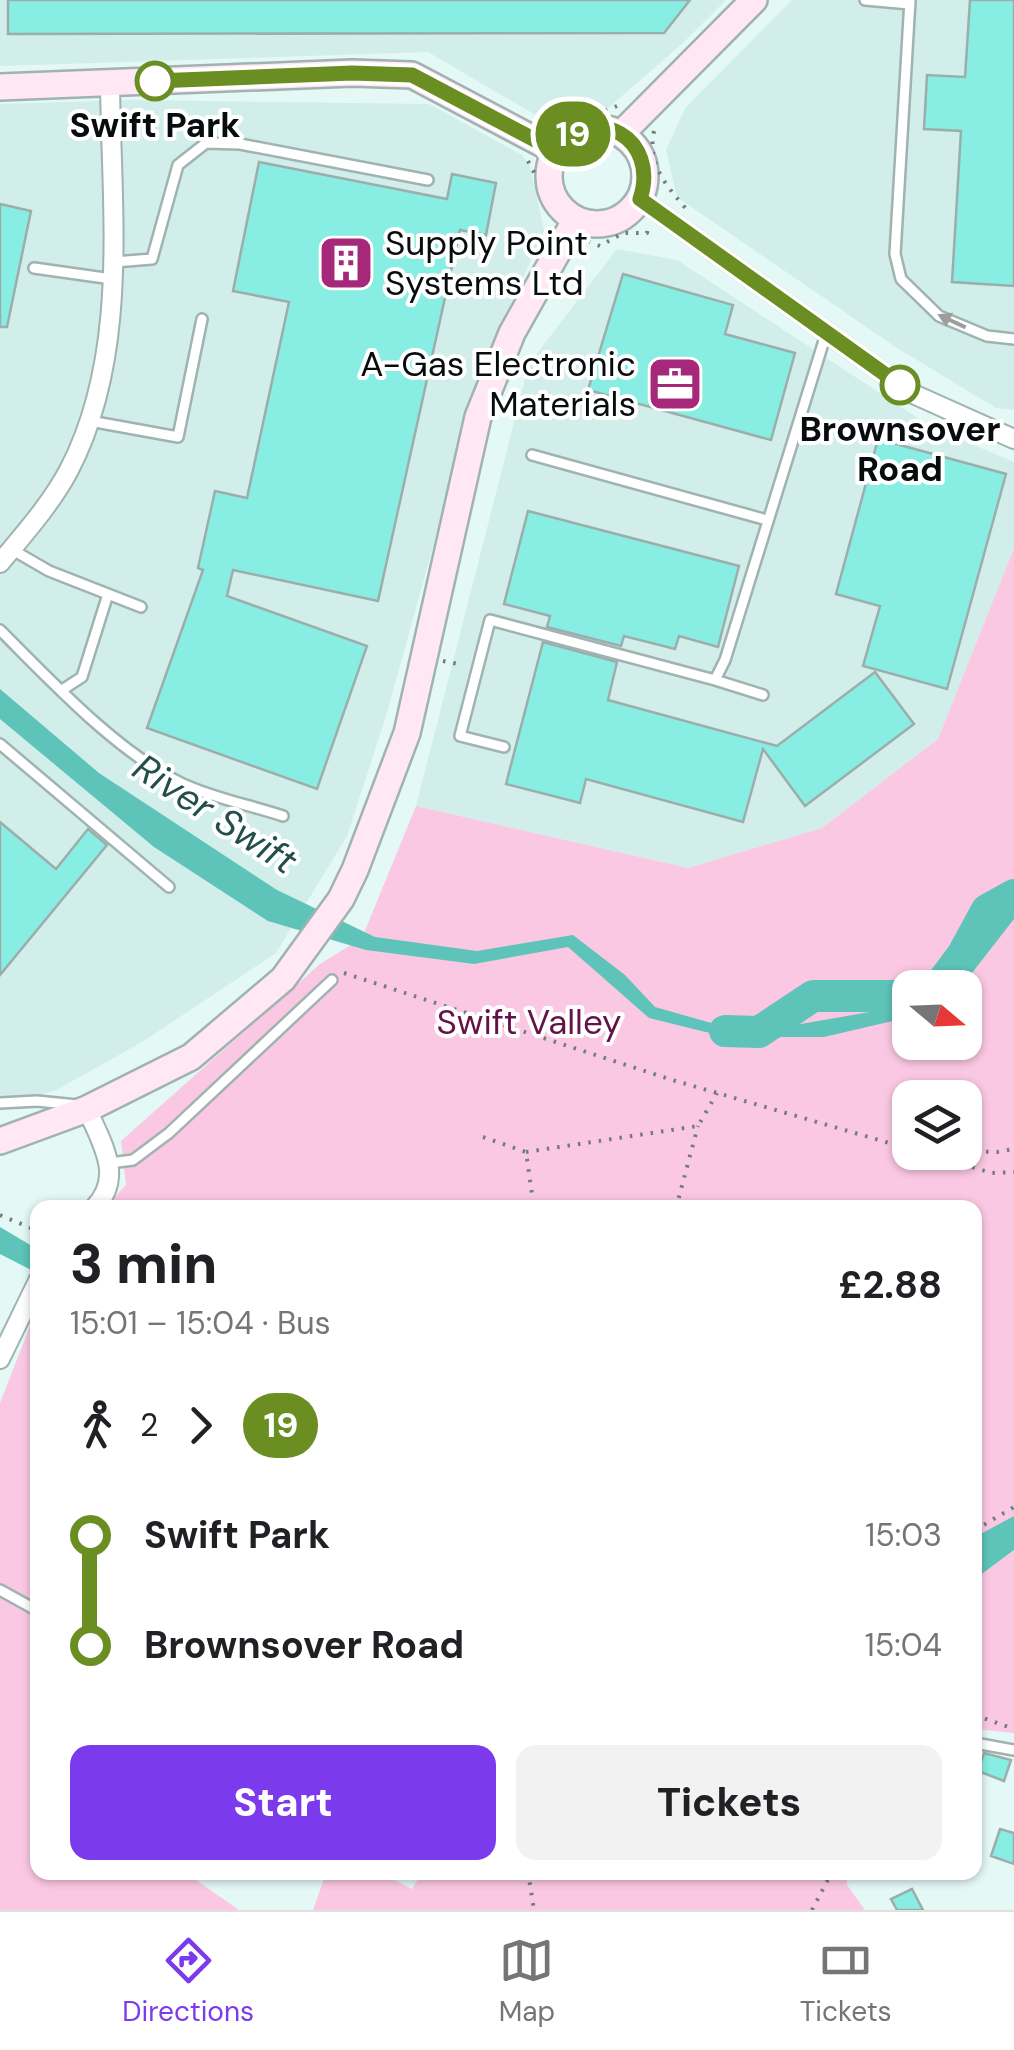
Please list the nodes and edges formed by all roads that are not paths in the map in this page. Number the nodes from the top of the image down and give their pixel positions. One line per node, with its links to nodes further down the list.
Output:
1 (754, 0): 6 (street)
2 (864, 0): 3 (lane)
3 (910, 2): 15 (lane, one-way to 3)
4 (110, 82): 5 (street); 7 (street); 12 (street)
5 (0, 86)
6 (621, 134): 7 (street); 9 (street)
7 (554, 138): 10 (street)
8 (428, 180): 12 (lane)
9 (640, 199): 10 (street); 14 (street)
10 (564, 220): 33 (street)
11 (34, 268): 12 (lane)
12 (112, 271): 16 (street)
13 (202, 319): 16 (lane)
14 (827, 332): 17 (street); 19 (lane)
15 (1014, 339)
16 (88, 420): 20 (street)
17 (1014, 440)
18 (532, 455): 19 (lane)
19 (767, 520): 24 (lane)
20 (6, 556): 21 (lane)
21 (108, 594): 22 (lane); 25 (lane)
22 (141, 607)
23 (0, 630): 25 (lane)
24 (716, 680): 26 (lane); 28 (lane)
25 (62, 690): 29 (lane)
26 (764, 695)
27 (0, 744): 30 (lane)
28 (504, 748)
29 (284, 816)
30 (168, 887)
31 (332, 980): 35 (lane)
32 (0, 1103): 33 (lane)
33 (86, 1109): 34 (street); 35 (street)
34 (0, 1141)
35 (110, 1163): 36 (street)
36 (101, 1200)
37 (30, 1297): 38 (street)
38 (0, 1359)
39 (0, 1590): 40 (lane)
40 (30, 1607)
41 (982, 1744): 42 (lane)
42 (1014, 1750)

